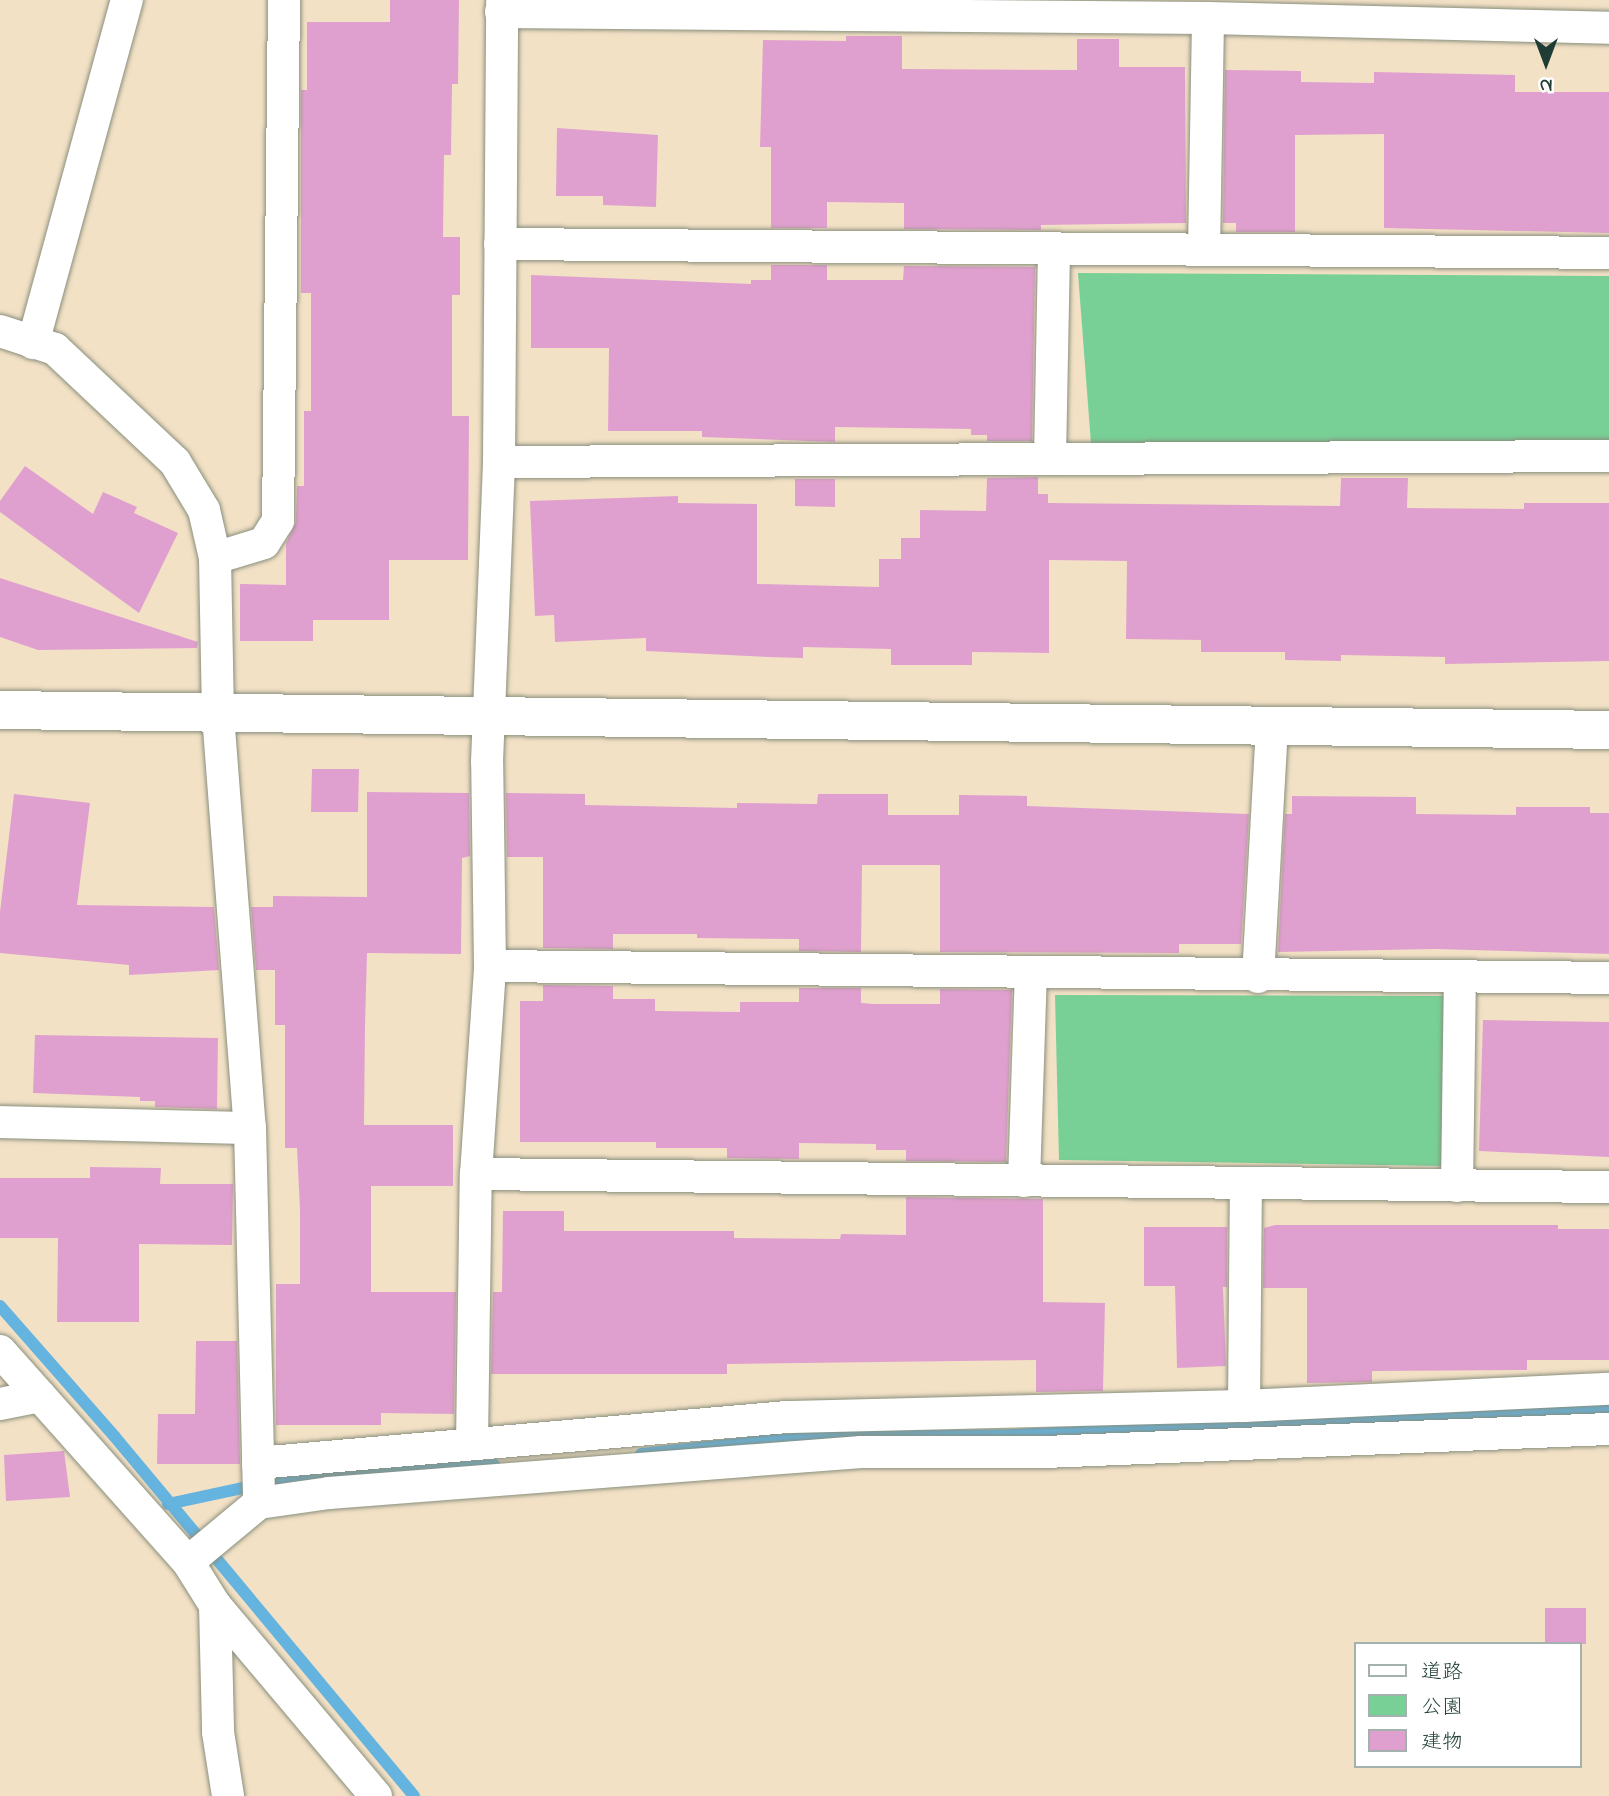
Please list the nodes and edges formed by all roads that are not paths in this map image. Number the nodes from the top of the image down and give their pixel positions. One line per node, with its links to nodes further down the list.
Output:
1 (127, 0): 14 (street)
2 (285, 0): 18 (street)
3 (502, 6): 4 (street); 9 (street)
4 (734, 7): 7 (street)
5 (1332, 10): 6 (street); 7 (street)
6 (1575, 14): 8 (street)
7 (1208, 18): 11 (street)
8 (1609, 28)
9 (500, 244): 10 (street); 17 (street)
10 (1054, 248): 11 (street); 16 (street)
11 (1204, 250): 12 (street)
12 (1609, 253)
13 (0, 331): 14 (street)
14 (33, 342): 18 (street)
15 (1609, 456): 16 (street)
16 (1050, 459): 17 (street)
17 (499, 462): 21 (street)
18 (215, 558): 20 (street)
19 (0, 710): 20 (street)
20 (218, 715): 21 (street); 30 (street)
21 (491, 715): 22 (street); 24 (street)
22 (1272, 726): 23 (street); 26 (street)
23 (1609, 730)
24 (490, 966): 25 (street); 31 (street)
25 (1031, 974): 26 (street); 32 (street)
26 (1258, 977): 27 (street)
27 (1460, 978): 28 (street); 34 (street)
28 (1609, 978)
29 (0, 1122): 30 (street)
30 (250, 1128): 43 (street)
31 (476, 1174): 32 (street); 42 (street)
32 (1024, 1181): 33 (street)
33 (1246, 1184): 34 (street); 40 (street)
34 (1457, 1186): 35 (street)
35 (1609, 1187)
36 (0, 1351): 38 (street)
37 (1609, 1390): 40 (street)
38 (40, 1396): 39 (street); 44 (street)
39 (0, 1404)
40 (1244, 1406): 42 (street)
41 (1609, 1429): 43 (street)
42 (472, 1444): 43 (street)
43 (258, 1484): 44 (street)
44 (190, 1560): 45 (street)
45 (215, 1605): 46 (street); 47 (street)
46 (228, 1796)
47 (376, 1796)

